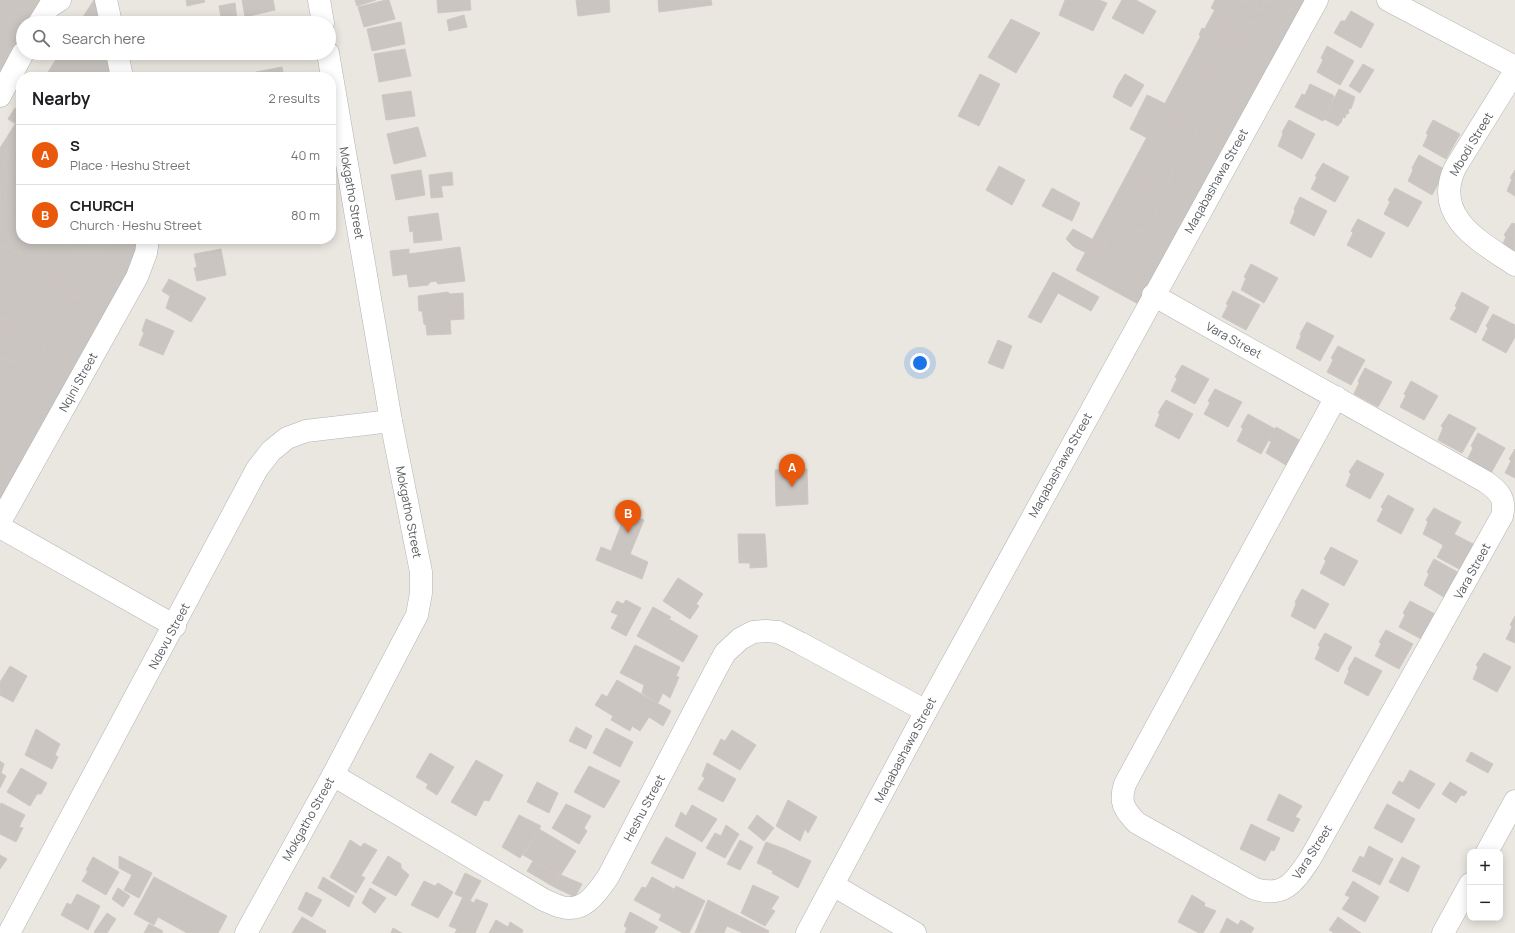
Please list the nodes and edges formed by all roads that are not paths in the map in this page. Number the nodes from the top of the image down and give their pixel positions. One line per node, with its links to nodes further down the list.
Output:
1 (60, 0): 6 (street)
2 (106, 0): 7 (street)
3 (319, 0): 8 (street)
4 (1317, 0): 20 (street, Maqabashawa Street)
5 (1388, 0): 12 (street)
6 (44, 16)
7 (109, 16)
8 (322, 16)
9 (19, 60): 16 (street)
10 (118, 60): 14 (street)
11 (329, 60): 15 (street, Mokgatho Street)
12 (1515, 66)
13 (1515, 71): 19 (street, Mbodi Street)
14 (121, 72)
15 (331, 72)
16 (0, 96)
17 (336, 100): 22 (street, Mokgatho Street)
18 (147, 244): 23 (street, Nqini Street)
19 (1515, 265)
20 (1153, 295): 21 (street, Vara Street); 26 (street, Maqabashawa Street)
21 (1336, 397): 21 (street, Vara Street)
22 (391, 421): 25 (street, Ndevu Street); 27 (street, Mokgatho Street)
23 (0, 522)
24 (0, 527): 25 (street)
25 (175, 626): 32 (street, Ndevu Street)
26 (926, 711): 27 (street, Heshu Street); 30 (street, Maqabashawa Street)
27 (333, 775): 33 (street, Mokgatho Street)
28 (1515, 801): 29 (street)
29 (1489, 849)
30 (832, 885): 34 (street, Maqabashawa Street); 35 (street)
31 (1469, 885): 36 (street)
32 (10, 933)
33 (246, 933)
34 (808, 933)
35 (915, 933)
36 (1443, 933)

